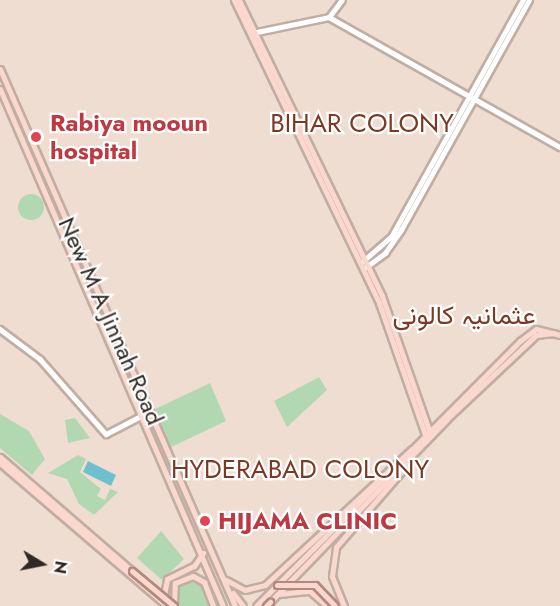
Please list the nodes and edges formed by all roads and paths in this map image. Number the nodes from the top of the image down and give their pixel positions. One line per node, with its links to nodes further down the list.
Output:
1 (234, 0): 7 (main road)
2 (239, 0): 7 (main road)
3 (342, 0): 6 (street)
4 (523, 0): 10 (street)
5 (529, 0): 10 (street)
6 (329, 17): 7 (street); 10 (street)
7 (251, 33): 12 (main road)
8 (0, 69): 21 (main road, New M A Jinnah Road)
9 (0, 88): 15 (main road, New M A Jinnah Road)
10 (472, 98): 11 (street); 12 (street)
11 (560, 147)
12 (364, 264): 16 (main road)
13 (0, 329): 15 (street)
14 (558, 334): 16 (main road)
15 (143, 415): 20 (main road, New M A Jinnah Road)
16 (426, 435): 17 (main road)
17 (413, 451): 21 (main road); 22 (main road); 25 (main road); 34 (main road)
18 (0, 457): 26 (main road, bridge)
19 (0, 463): 24 (main road)
20 (204, 552): 24 (main road); 28 (main road, New M A Jinnah Road)
21 (220, 570): 23 (main road, New M A Jinnah Road)
22 (277, 585): 31 (main road); 33 (main road, bridge)
23 (228, 587): 29 (main road, New M A Jinnah Road); 30 (main road)
24 (166, 605)
25 (268, 605): 32 (main road)
26 (174, 606): 27 (main road)
27 (213, 606)
28 (223, 606)
29 (235, 606)
30 (243, 606)
31 (256, 606)
32 (327, 606)
33 (335, 606)
34 (345, 606)

